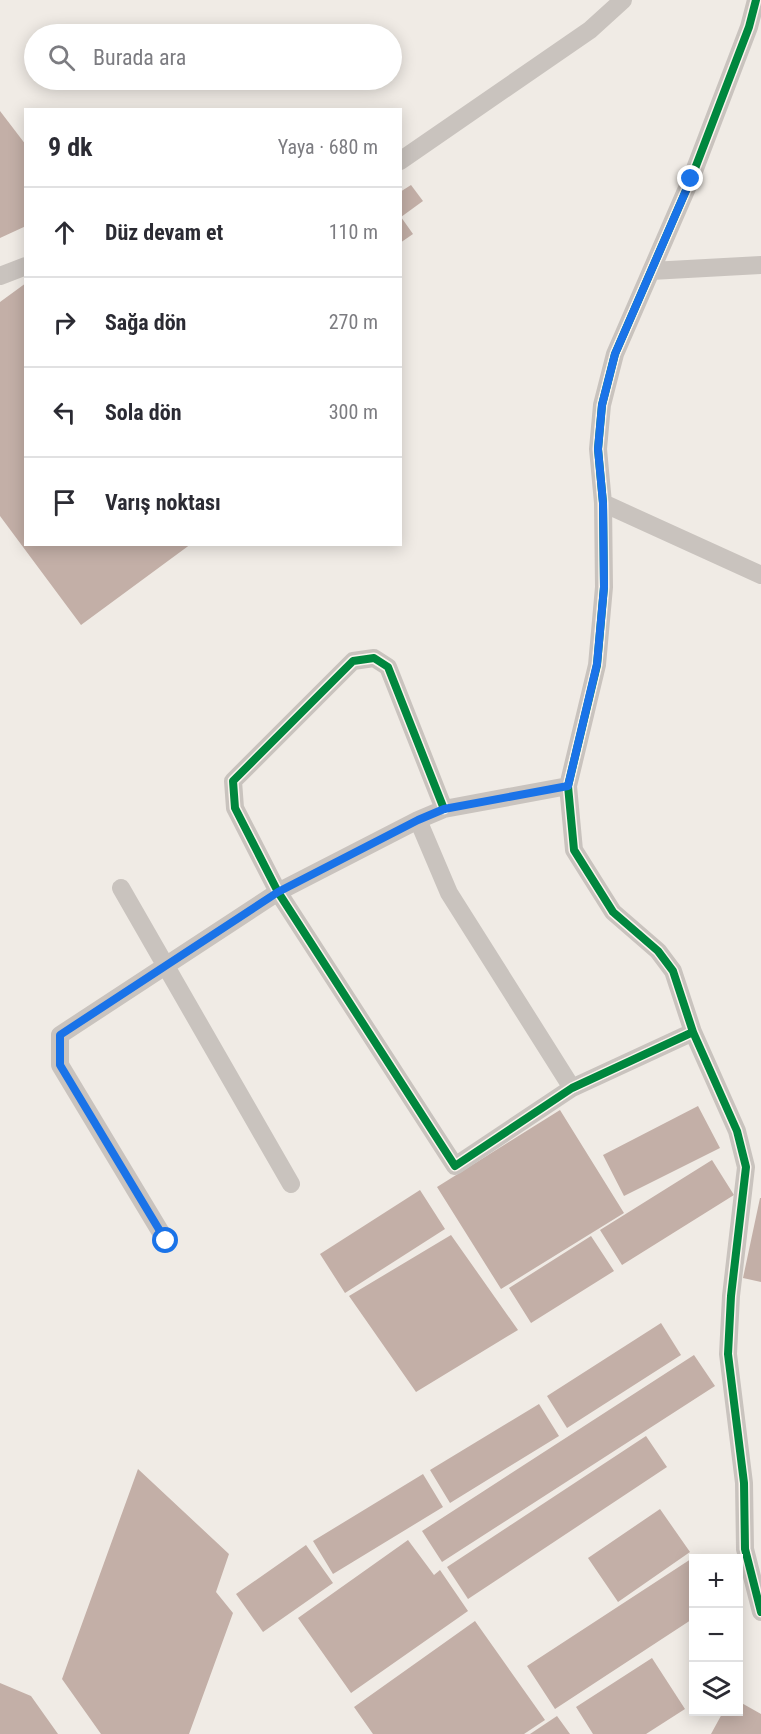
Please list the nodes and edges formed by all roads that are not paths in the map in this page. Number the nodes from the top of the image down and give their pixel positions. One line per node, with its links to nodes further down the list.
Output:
1 (623, 0): 3 (street)
2 (756, 0): 6 (street)
3 (402, 160)
4 (761, 265): 6 (street)
5 (24, 267): 7 (street)
6 (651, 271): 8 (street)
7 (0, 276)
8 (603, 503): 9 (street); 10 (street)
9 (761, 575)
10 (568, 786): 11 (street); 16 (street)
11 (444, 809): 12 (street); 14 (street)
12 (418, 820): 14 (street); 17 (street)
13 (121, 888): 15 (street)
14 (278, 892): 15 (street); 17 (street)
15 (165, 966): 18 (street); 19 (street)
16 (693, 1032): 17 (street); 20 (street)
17 (572, 1088)
18 (291, 1184)
19 (166, 1241)
20 (761, 1612)

